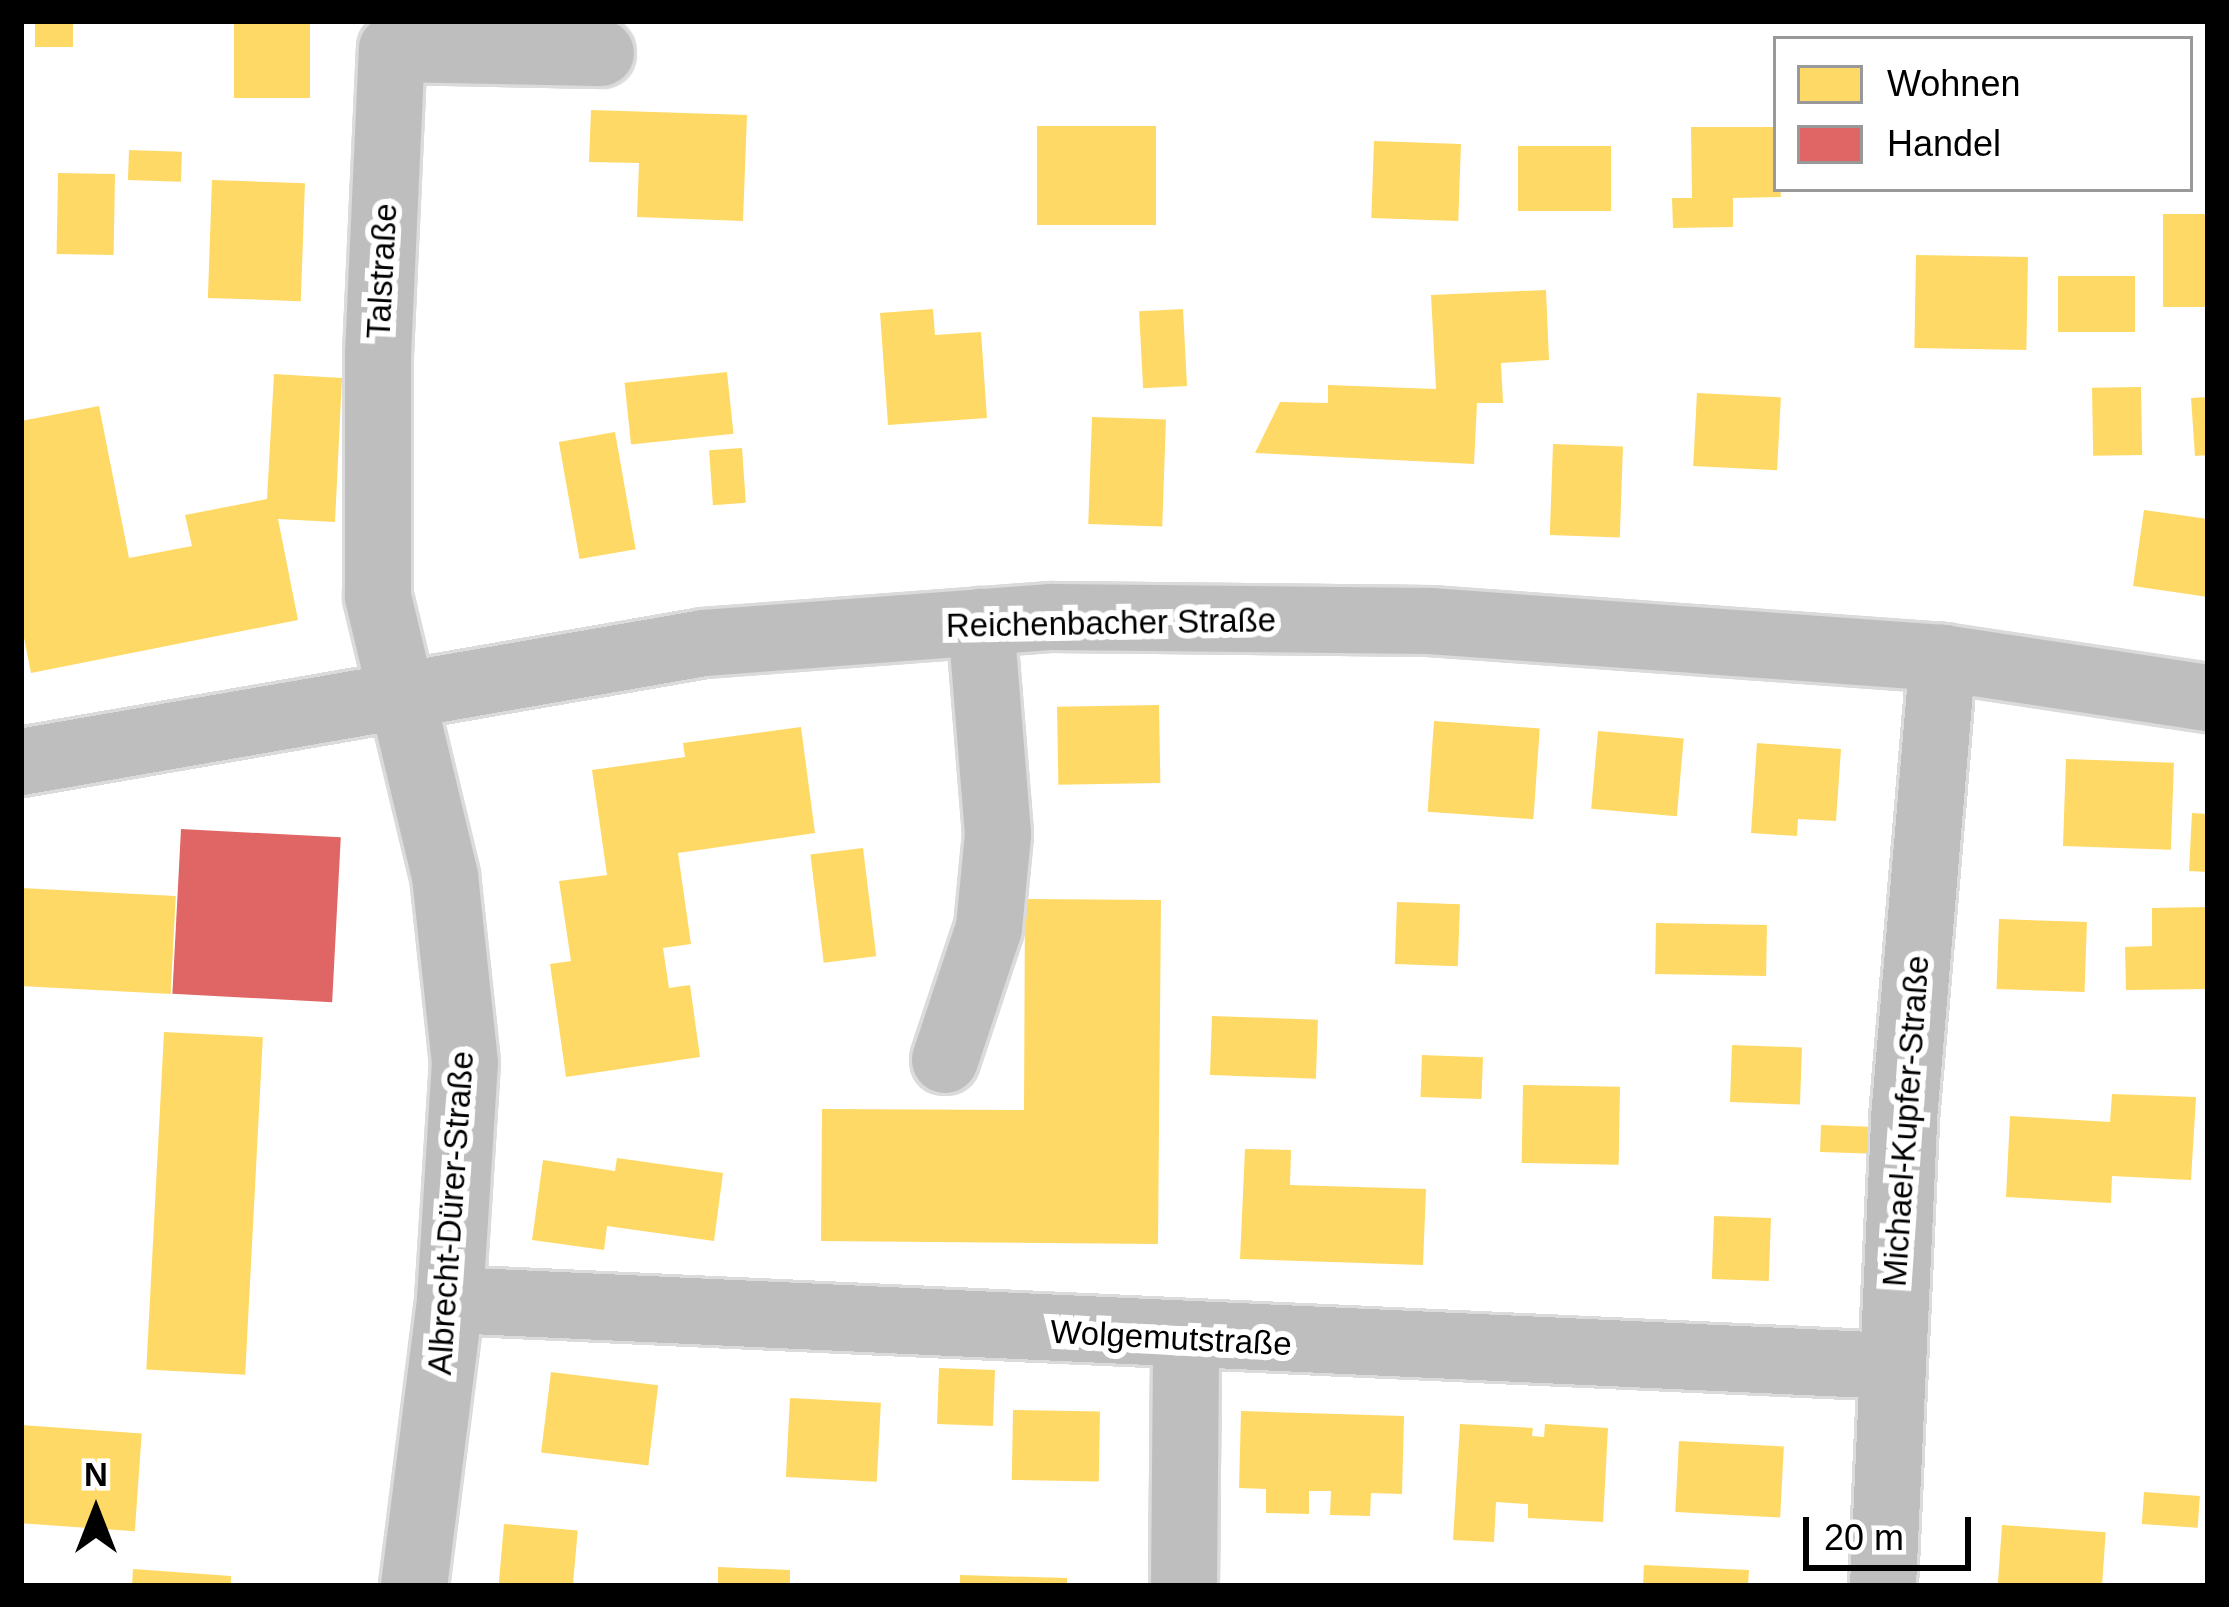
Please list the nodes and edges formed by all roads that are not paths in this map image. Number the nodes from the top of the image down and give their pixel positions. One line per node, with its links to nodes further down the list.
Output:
1 (395, 35): 2 (street, Talstraße); 6 (street, Talstraße)
2 (601, 52)
3 (981, 622): 4 (street, Reichenbacher Straße); 6 (street, Reichenbacher Straße); 8 (street)
4 (1943, 658): 5 (street, Reichenbacher Straße); 11 (street, Michael-Kupfer-Straße)
5 (2208, 698)
6 (402, 701): 7 (street, Reichenbacher Straße); 9 (street, Albrecht-Dürer-Straße)
7 (21, 762)
8 (945, 1060)
9 (450, 1300): 10 (street, Wolgemutstraße); 12 (street, Albrecht-Dürer-Straße)
10 (1186, 1340): 11 (street, Wolgemutstraße); 13 (street)
11 (1891, 1366): 14 (street, Michael-Kupfer-Straße)
12 (414, 1586)
13 (1184, 1586)
14 (1883, 1586)

